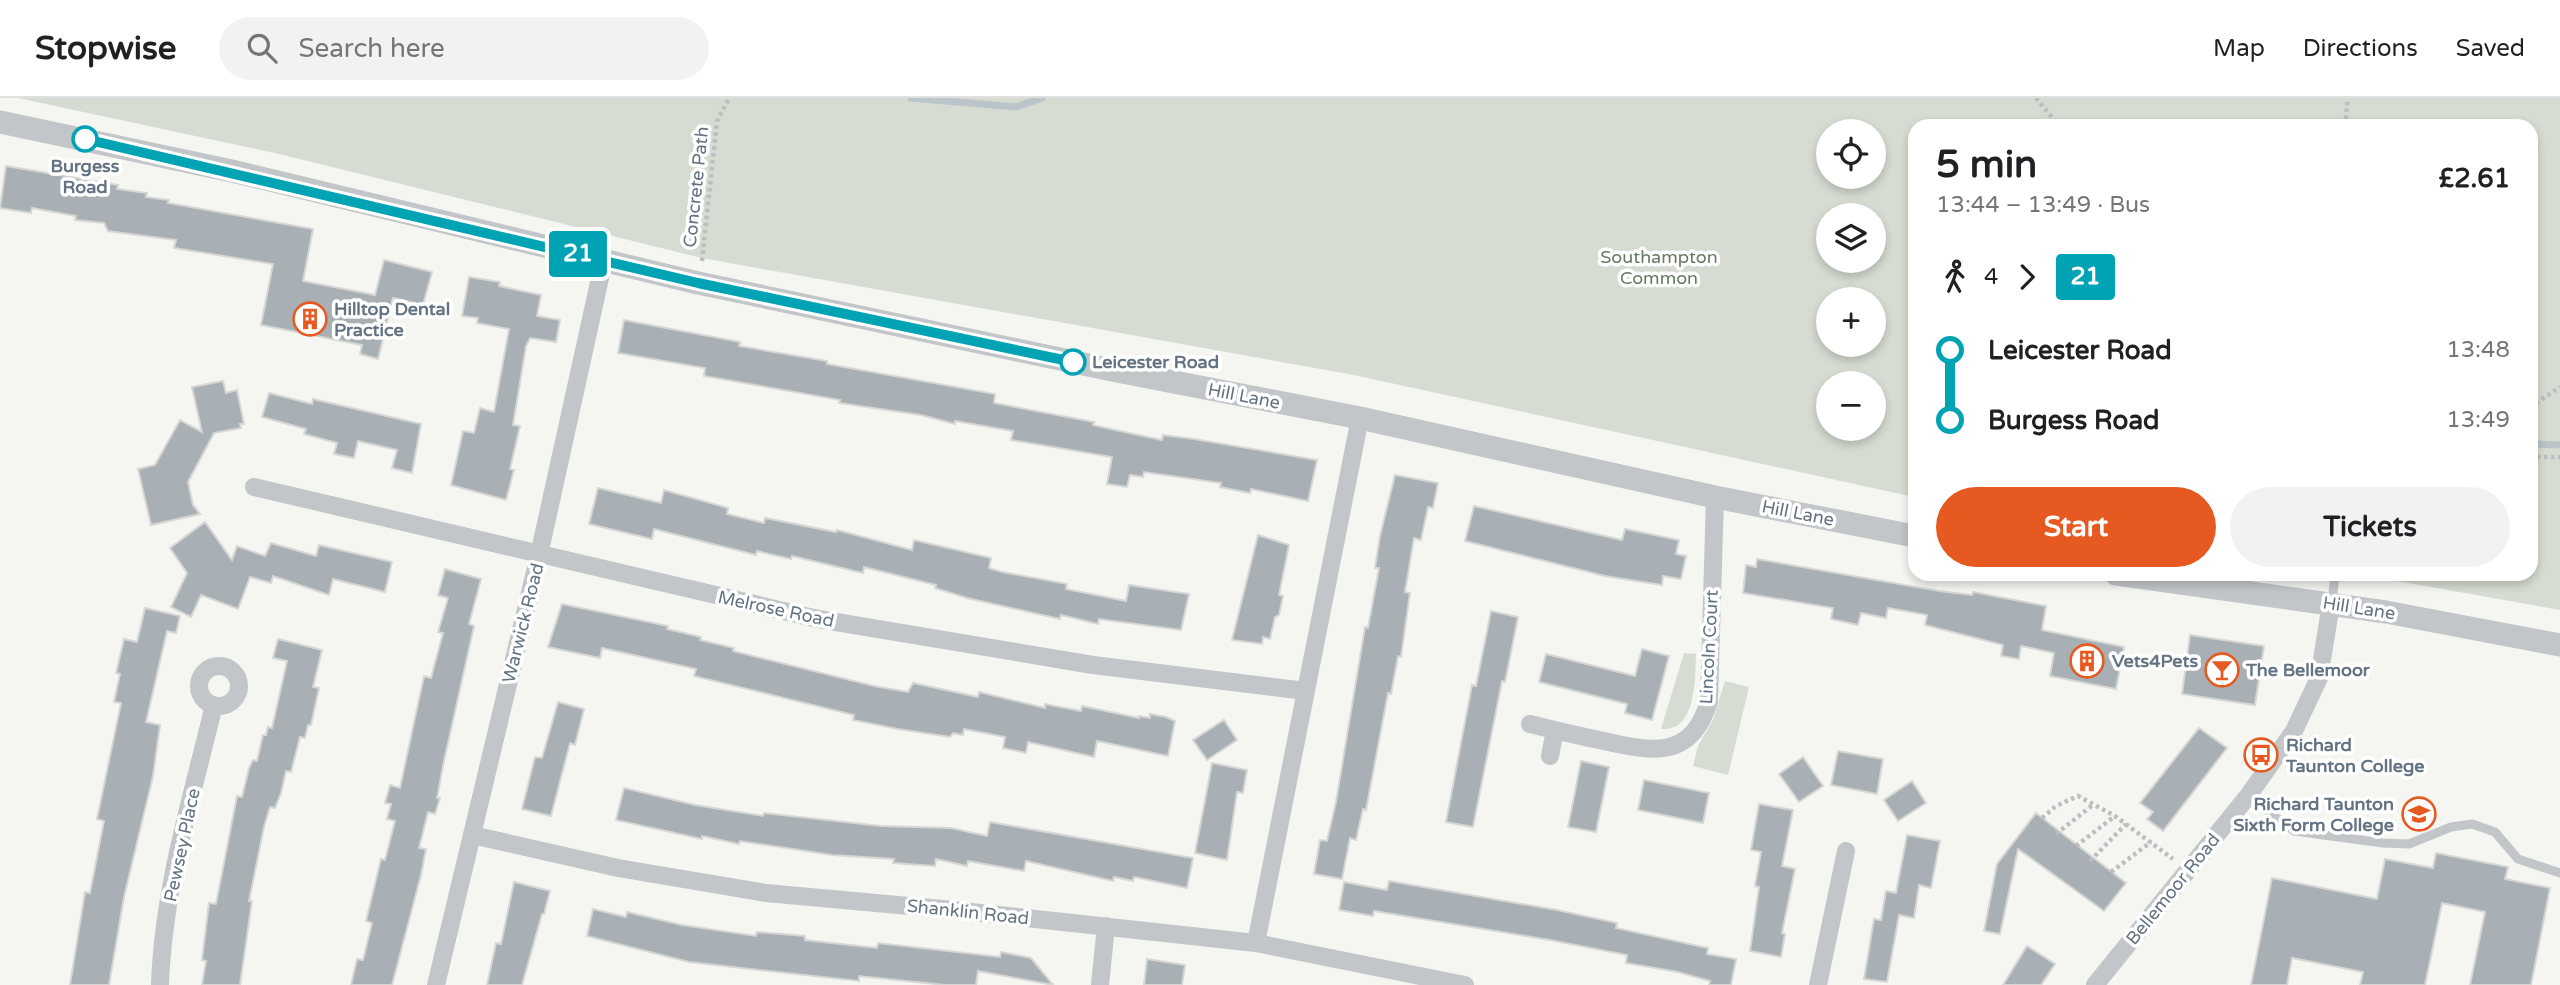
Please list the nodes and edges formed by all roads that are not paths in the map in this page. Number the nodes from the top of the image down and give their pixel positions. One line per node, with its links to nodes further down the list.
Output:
1 (0, 122): 2 (street, Hill Lane)
2 (604, 260): 3 (street, Hill Lane); 7 (street, Warwick Road)
3 (1360, 418): 5 (street, Hill Lane); 12 (street)
4 (254, 487): 7 (street, Melrose Road)
5 (1715, 497): 6 (street, Hill Lane); 15 (street, Lincoln Court)
6 (1908, 535)
7 (539, 555): 12 (street, Melrose Road); 18 (street, Warwick Road)
8 (2166, 581): 10 (street, Hill Lane)
9 (2334, 581): 10 (lane)
10 (2332, 604): 11 (street, Hill Lane); 17 (street, Bellemoor Road)
11 (2560, 645)
12 (1306, 691): 22 (street)
13 (214, 705): 23 (street, Pewsey Place)
14 (1530, 724): 15 (street, Lincoln Court)
15 (1555, 730): 16 (street)
16 (1550, 756)
17 (2248, 796): 20 (lane); 28 (street, Bellemoor Road)
18 (472, 835): 21 (street, Shanklin Road); 24 (street, Warwick Road)
19 (1846, 851): 27 (street)
20 (2560, 873)
21 (1106, 926): 22 (street, Shanklin Road); 25 (street)
22 (1256, 943): 26 (street, Shanklin Road)
23 (160, 985)
24 (436, 985)
25 (1100, 985)
26 (1465, 985)
27 (1818, 985)
28 (2095, 985)

